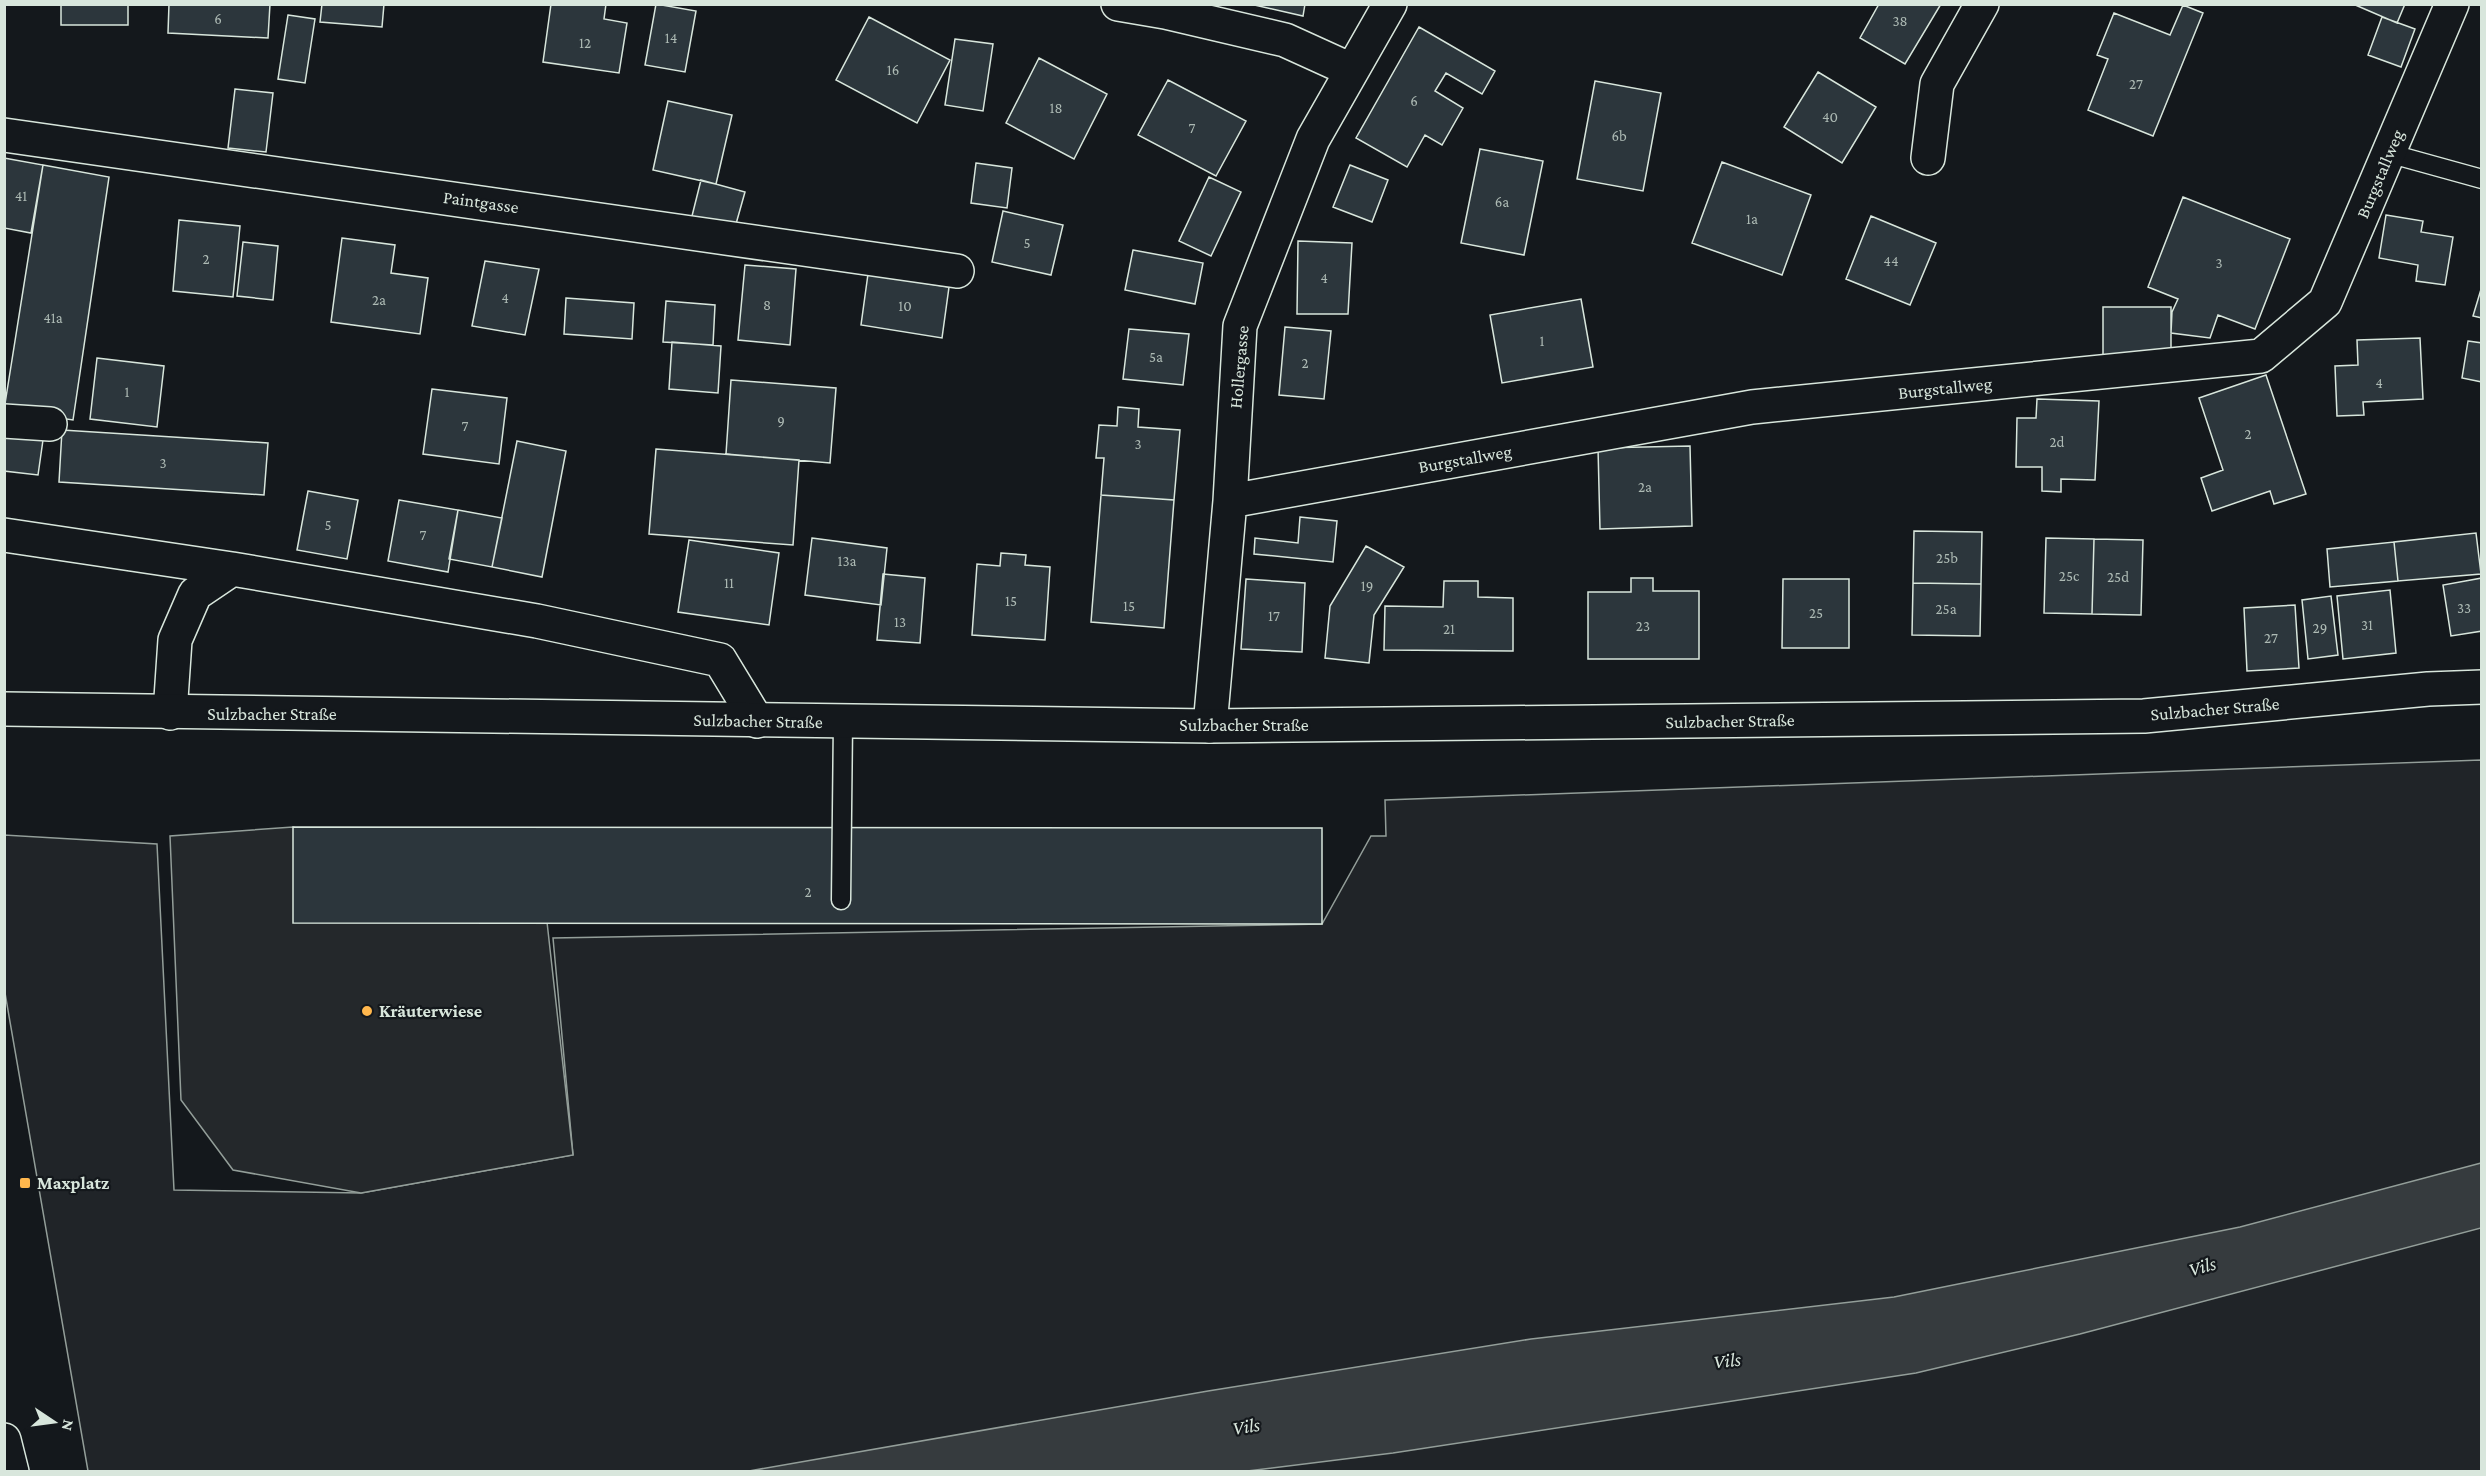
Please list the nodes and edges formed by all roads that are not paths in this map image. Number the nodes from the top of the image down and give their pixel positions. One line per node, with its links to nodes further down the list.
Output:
1 (1118, 4): 5 (street)
2 (1390, 4): 5 (street, Hollergasse)
3 (1982, 4): 8 (street)
4 (2451, 4): 7 (street, Burgstallweg)
5 (1351, 70): 13 (street, Hollergasse)
6 (4, 135): 10 (street, Paintgasse)
7 (2388, 153): 9 (lane); 13 (street, Burgstallweg)
8 (1928, 158)
9 (2481, 179)
10 (957, 271)
11 (4, 421): 12 (street)
12 (50, 424)
13 (1230, 501): 21 (street, Hollergasse)
14 (4, 535): 15 (street)
15 (232, 569): 18 (street); 19 (street)
16 (2481, 687): 21 (street, Sulzbacher Straße)
17 (4, 709): 18 (street, Sulzbacher Straße)
18 (170, 713): 19 (street, Sulzbacher Straße)
19 (757, 721): 20 (street, Sulzbacher Straße)
20 (843, 722): 21 (street, Sulzbacher Straße); 22 (lane)
21 (1210, 726)
22 (841, 900)
23 (4, 1440): 24 (street)
24 (12, 1472)

